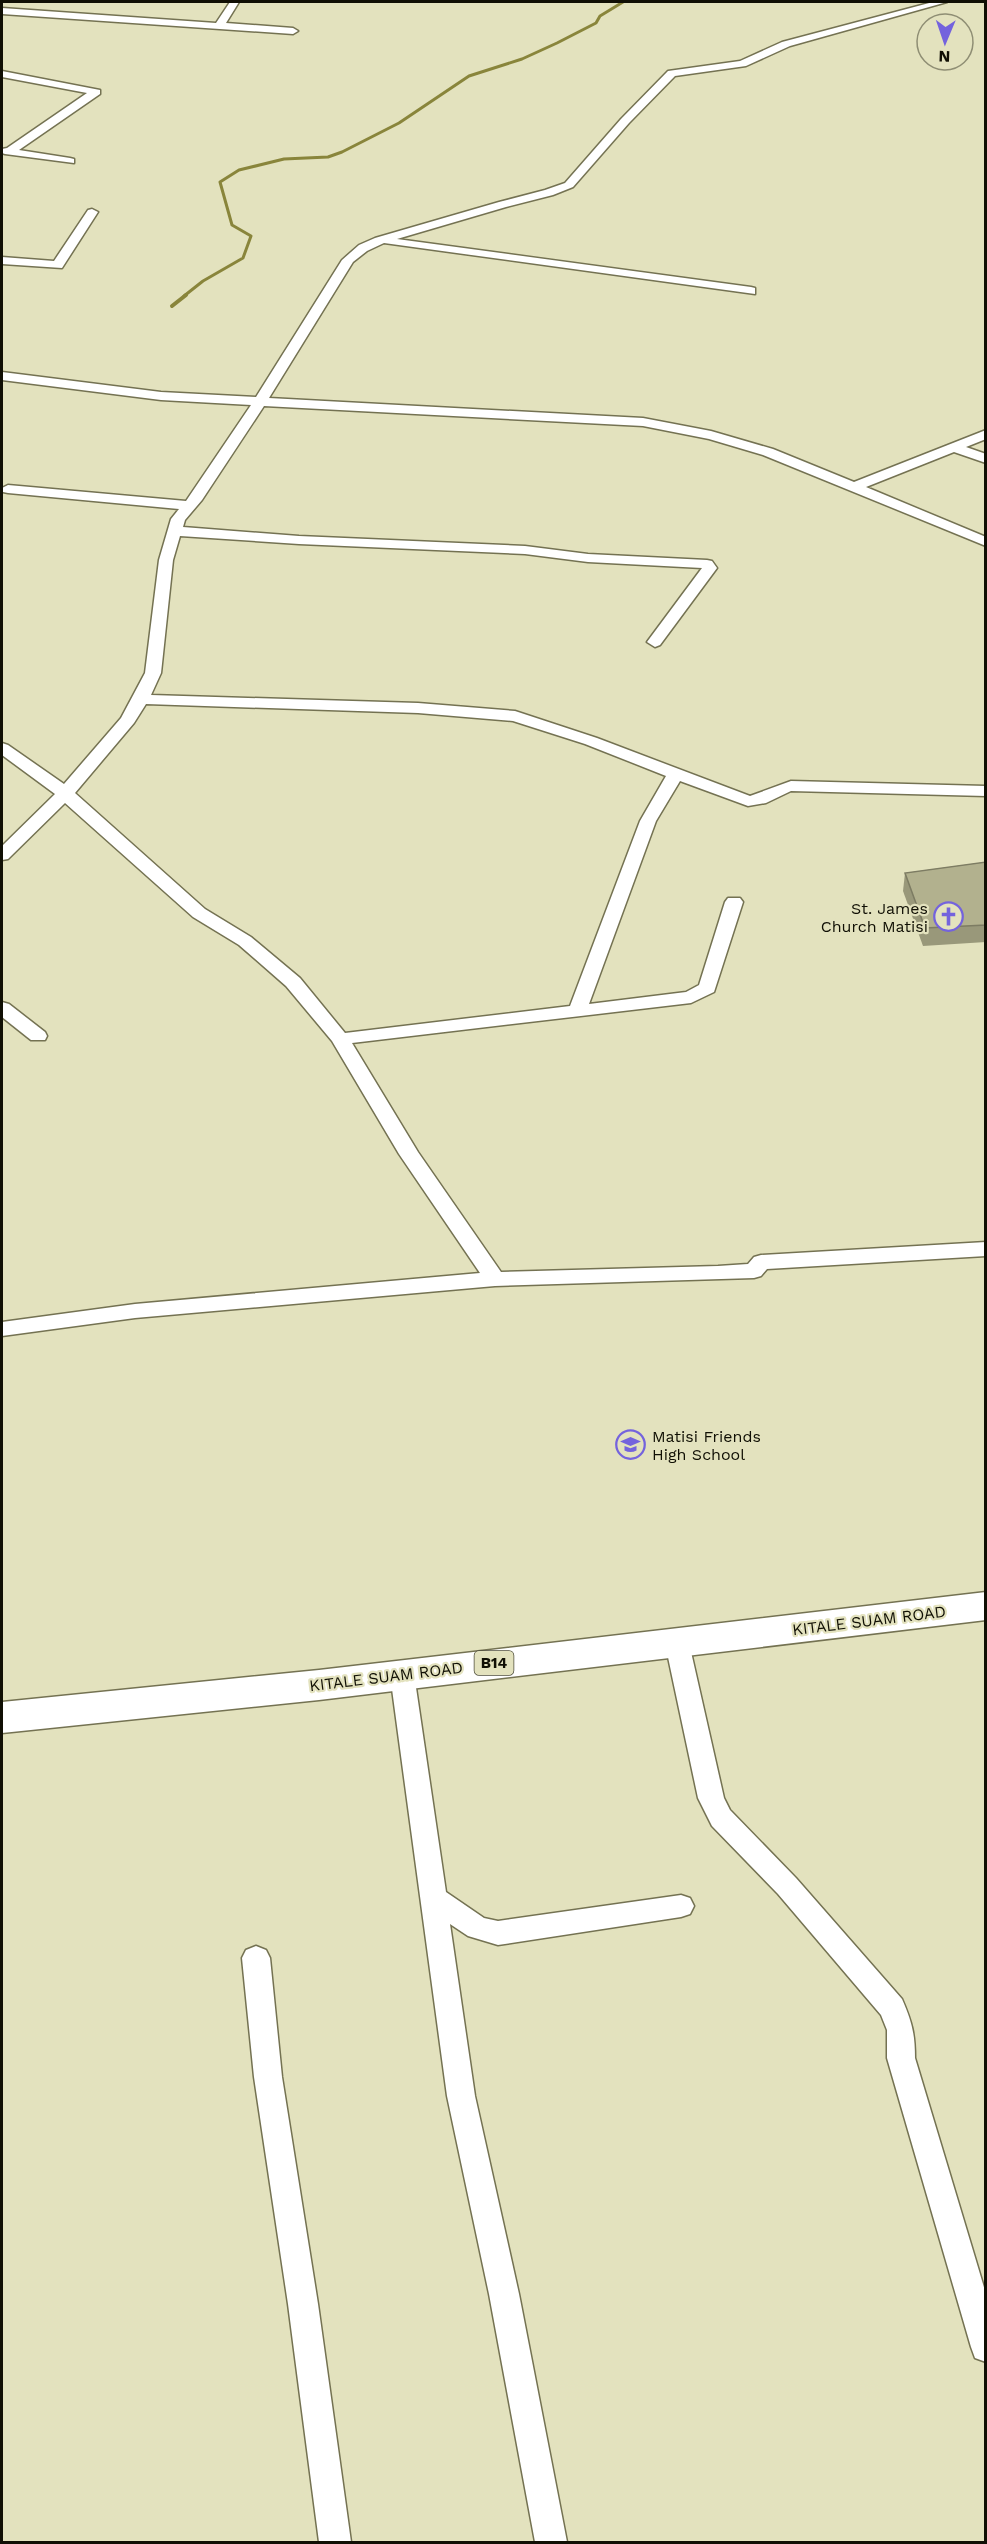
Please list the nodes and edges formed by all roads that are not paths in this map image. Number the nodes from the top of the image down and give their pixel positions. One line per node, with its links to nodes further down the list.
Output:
1 (234, 2): 4 (street)
2 (942, 2): 10 (street)
3 (2, 11): 4 (street)
4 (219, 26): 5 (street)
5 (293, 31)
6 (2, 74): 7 (street)
7 (6, 151): 8 (street)
8 (70, 161)
9 (92, 212): 11 (street)
10 (379, 241): 12 (street); 14 (street)
11 (2, 261)
12 (751, 291)
13 (2, 376): 14 (street)
14 (260, 402): 18 (street); 20 (street)
15 (986, 435): 16 (street)
16 (956, 448): 17 (street); 18 (street)
17 (986, 459)
18 (855, 487): 22 (street)
19 (8, 489): 20 (street)
20 (189, 506): 21 (street)
21 (176, 531): 23 (street); 24 (street)
22 (986, 542)
23 (655, 642)
24 (141, 699): 26 (street); 28 (street)
25 (2, 748): 28 (street)
26 (675, 775): 27 (street); 32 (street)
27 (986, 791)
28 (65, 794): 29 (street); 34 (street)
29 (2, 855)
30 (734, 902): 32 (street)
31 (2, 1008): 33 (street)
32 (577, 1011): 34 (street)
33 (38, 1036)
34 (340, 1039): 36 (street)
35 (986, 1249): 36 (street)
36 (495, 1279): 37 (street)
37 (2, 1329)
38 (986, 1606): 39 (highway, KITALE SUAM ROAD / B14)
39 (677, 1643): 40 (highway, KITALE SUAM ROAD / B14); 45 (street)
40 (402, 1674): 41 (highway, KITALE SUAM ROAD / B14); 42 (street)
41 (2, 1718)
42 (434, 1898): 43 (street); 47 (street)
43 (681, 1906)
44 (256, 1958): 46 (street)
45 (986, 2347)
46 (335, 2542)
47 (551, 2542)

